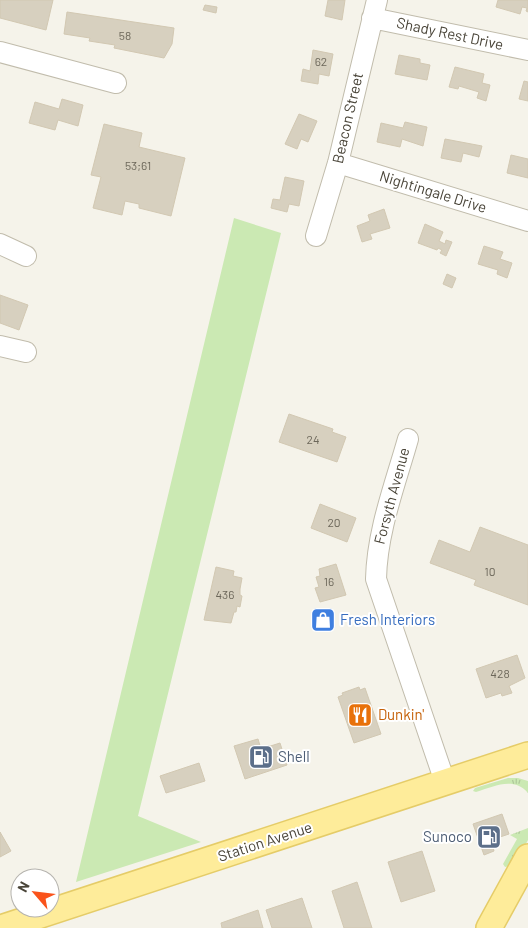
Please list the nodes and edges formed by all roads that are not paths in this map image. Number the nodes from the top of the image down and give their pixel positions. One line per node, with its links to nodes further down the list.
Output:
1 (374, 9): 2 (street, Shady Rest Drive); 5 (street, Beacon Street)
2 (528, 50)
3 (0, 52): 4 (street)
4 (116, 83)
5 (338, 163): 6 (street, Nightingale Drive); 7 (street, Beacon Street)
6 (528, 222)
7 (316, 236)
8 (0, 244): 9 (street)
9 (26, 256)
10 (0, 346): 11 (street)
11 (26, 352)
12 (408, 439): 16 (street, Forsyth Avenue)
13 (528, 755): 14 (main road, Station Avenue)
14 (479, 771): 15 (main road); 16 (main road, Station Avenue)
15 (528, 774)
16 (445, 782): 18 (main road, Station Avenue)
17 (528, 857): 19 (main road)
18 (2, 928)
19 (489, 928)

